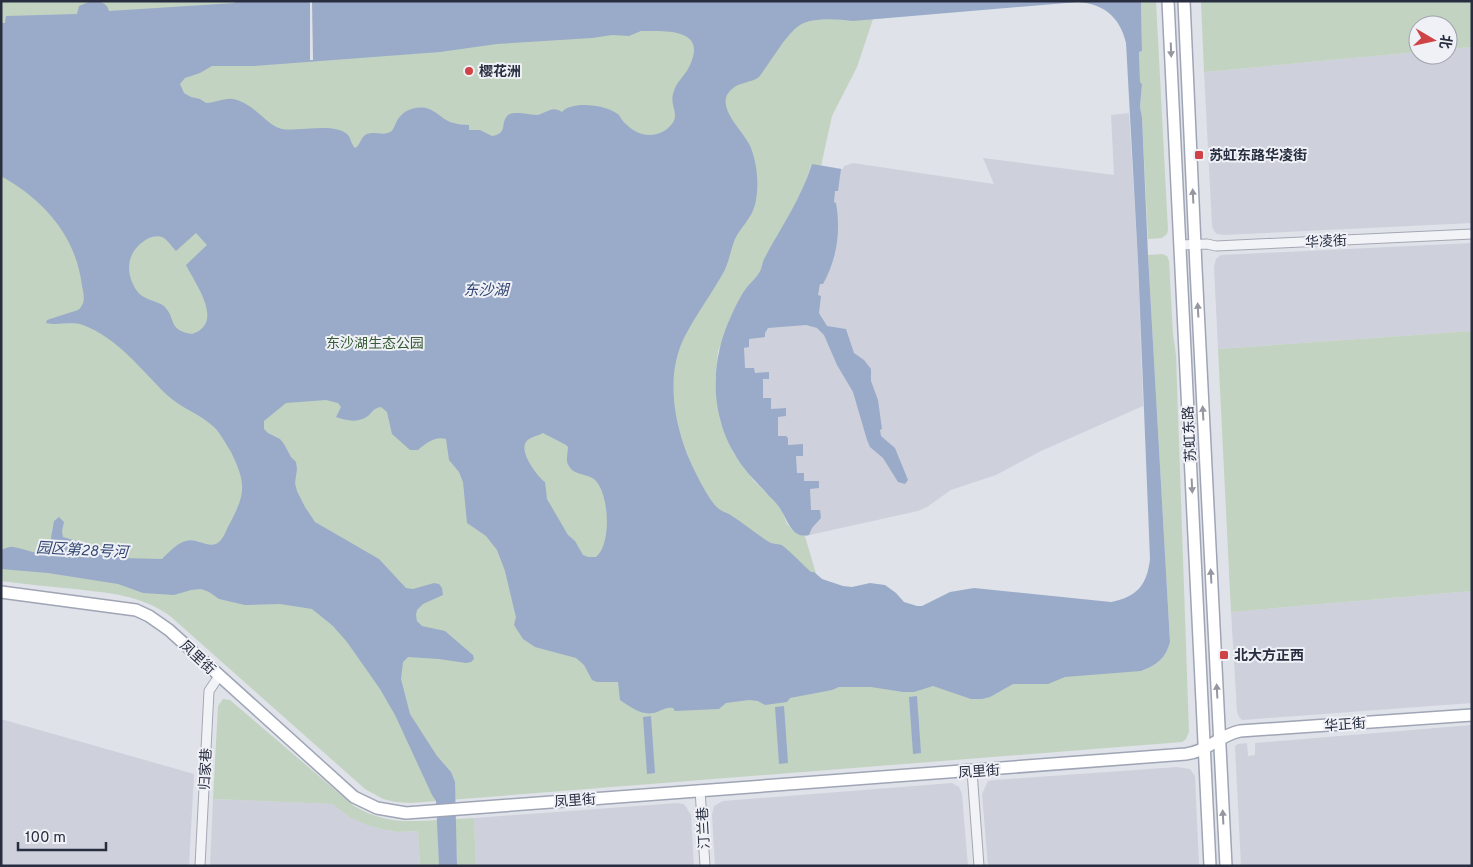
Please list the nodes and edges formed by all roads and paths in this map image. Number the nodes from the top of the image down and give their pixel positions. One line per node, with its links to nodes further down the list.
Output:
1 (1168, 1): 4 (main road, 苏虹东路, one-way to 4)
2 (1184, 1): 5 (main road, 苏虹东路, one-way to 2)
3 (1472, 234): 5 (street, 华凌街)
4 (1180, 245): 5 (street, 华凌街); 10 (main road, 苏虹东路, one-way to 10)
5 (1195, 245): 9 (main road, 苏虹东路, one-way to 5)
6 (1, 592): 7 (main road, 凤里街)
7 (219, 676): 12 (main road, 凤里街); 13 (street, 归家巷)
8 (1472, 715): 9 (main road, 华正街)
9 (1220, 740): 10 (main road, 凤里街); 17 (main road, 苏虹东路, one-way to 9)
10 (1204, 749): 11 (main road, 凤里街); 16 (main road, 苏虹东路)
11 (972, 772): 12 (main road, 凤里街); 15 (street)
12 (700, 790): 14 (street, 汀兰巷)
13 (200, 866)
14 (705, 866)
15 (979, 866)
16 (1210, 866)
17 (1226, 866)

